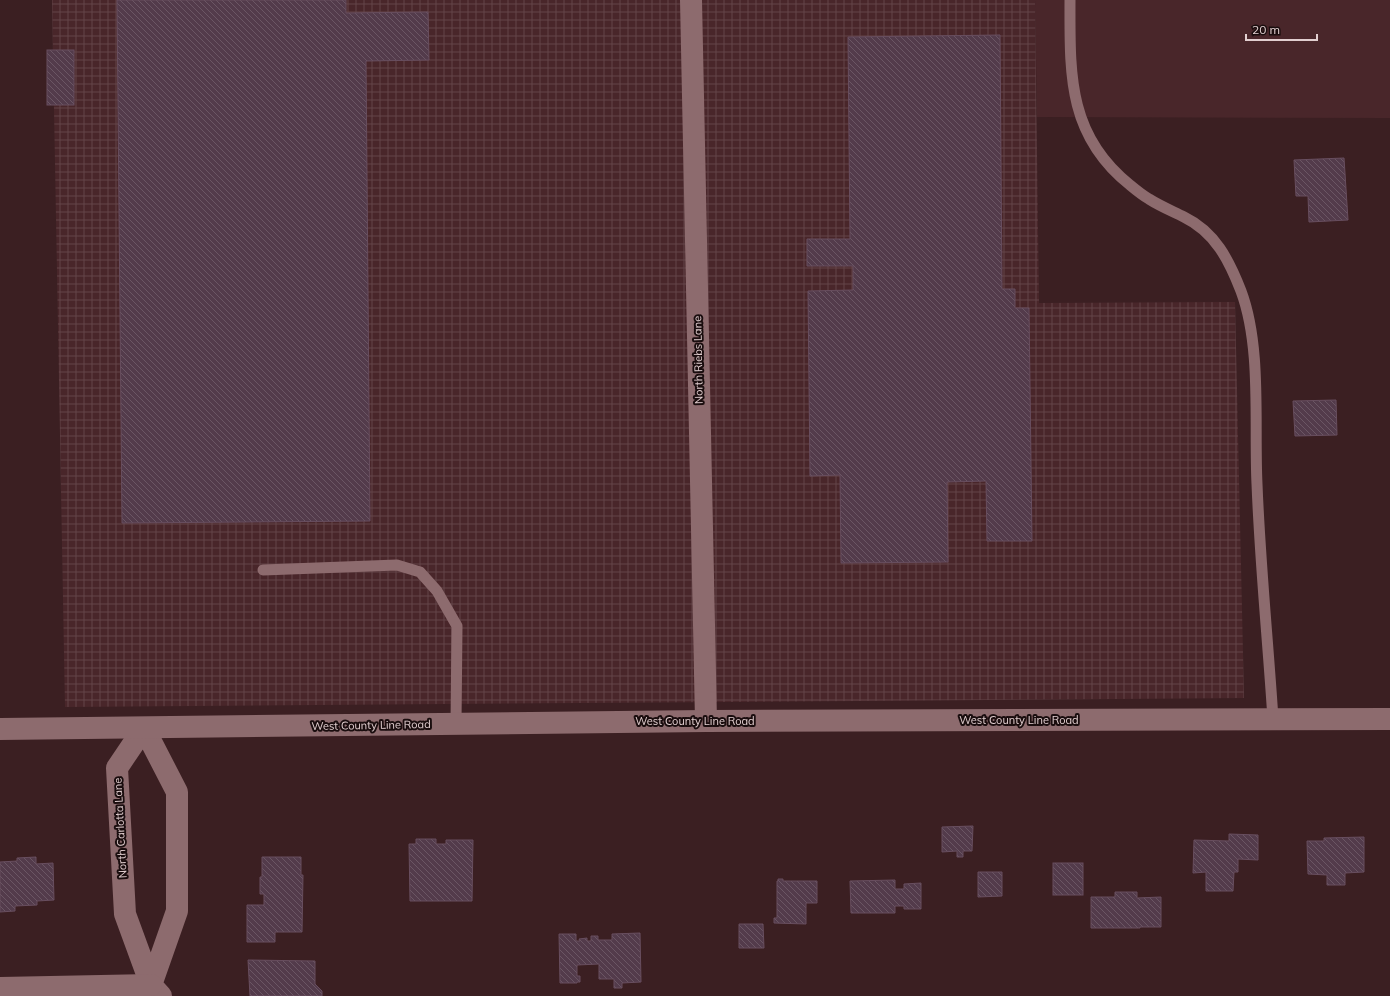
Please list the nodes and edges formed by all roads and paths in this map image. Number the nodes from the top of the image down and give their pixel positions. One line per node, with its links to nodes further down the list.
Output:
1 (691, 0): 6 (street, North Riebs Lane)
2 (1070, 0): 4 (lane)
3 (263, 570): 7 (lane)
4 (1273, 719): 5 (street, West County Line Road); 6 (street, West County Line Road)
5 (1390, 719)
6 (706, 721): 7 (street, West County Line Road)
7 (456, 723): 8 (street, West County Line Road)
8 (144, 728): 9 (street, West County Line Road); 11 (street); 11 (street, North Carlotta Lane)
9 (0, 729)
10 (0, 988): 11 (street)
11 (156, 991)

